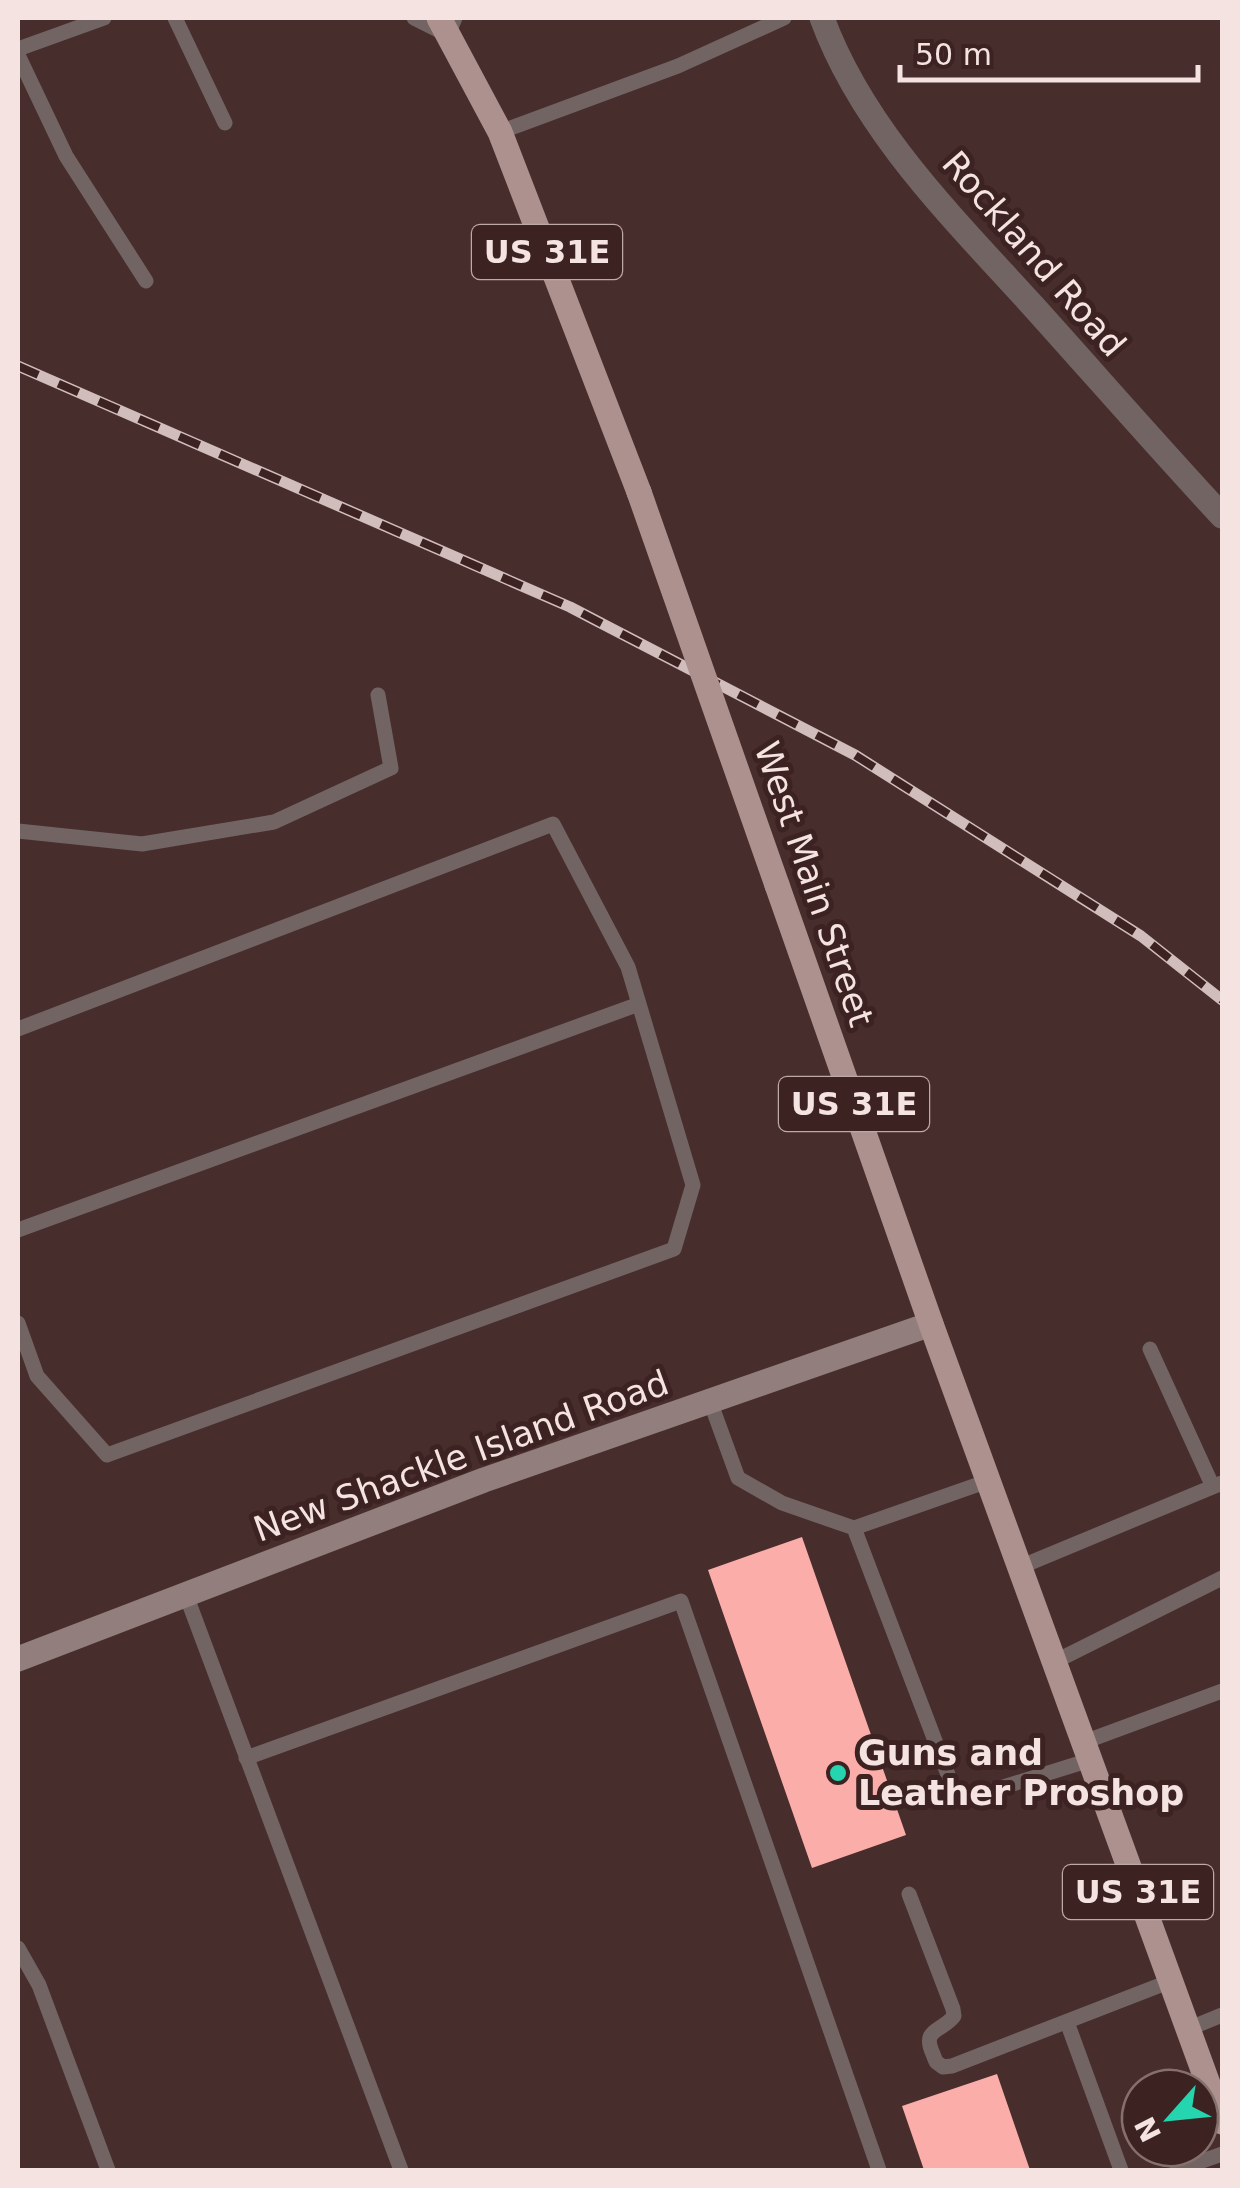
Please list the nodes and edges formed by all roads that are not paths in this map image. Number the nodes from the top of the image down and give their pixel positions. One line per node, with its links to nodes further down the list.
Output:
1 (104, 18): 7 (lane)
2 (174, 18): 8 (lane)
3 (414, 18): 6 (lane)
4 (784, 18): 9 (lane)
5 (822, 18): 11 (street, Rockland Road)
6 (448, 23): 9 (main road, West Main Street / US 31E)
7 (18, 52): 10 (lane)
8 (226, 124)
9 (500, 132): 18 (main road, West Main Street / US 31E, bridge)
10 (146, 281)
11 (1222, 516)
12 (378, 695): 13 (lane)
13 (18, 831)
14 (640, 1004): 15 (lane); 16 (lane); 17 (lane)
15 (18, 1029)
16 (18, 1230)
17 (18, 1323)
18 (931, 1324): 20 (main road, New Shackle Island Road); 21 (main road, West Main Street / US 31E)
19 (1150, 1349): 22 (lane)
20 (710, 1401): 23 (lane); 26 (main road, New Shackle Island Road)
21 (988, 1481): 23 (lane); 24 (main road, West Main Street / US 31E)
22 (1218, 1485): 24 (lane)
23 (854, 1528): 30 (lane)
24 (1020, 1568): 28 (main road, West Main Street / US 31E)
25 (1222, 1578): 28 (lane)
26 (186, 1595): 27 (main road, New Shackle Island Road); 31 (lane)
27 (18, 1659)
28 (1054, 1662): 30 (main road, West Main Street / US 31E)
29 (1222, 1690): 30 (lane)
30 (1087, 1751): 34 (main road, West Main Street / US 31E)
31 (246, 1758): 41 (lane); 42 (lane)
32 (909, 1894): 36 (lane)
33 (18, 1948): 40 (lane)
34 (1171, 1980): 36 (lane); 37 (main road, West Main Street / US 31E)
35 (1222, 2015): 37 (lane)
36 (1067, 2022): 43 (lane)
37 (1188, 2029): 38 (main road, West Main Street / US 31E)
38 (1222, 2122)
39 (1222, 2154): 44 (lane)
40 (108, 2170)
41 (401, 2170)
42 (879, 2170)
43 (1121, 2170)
44 (1178, 2170)

